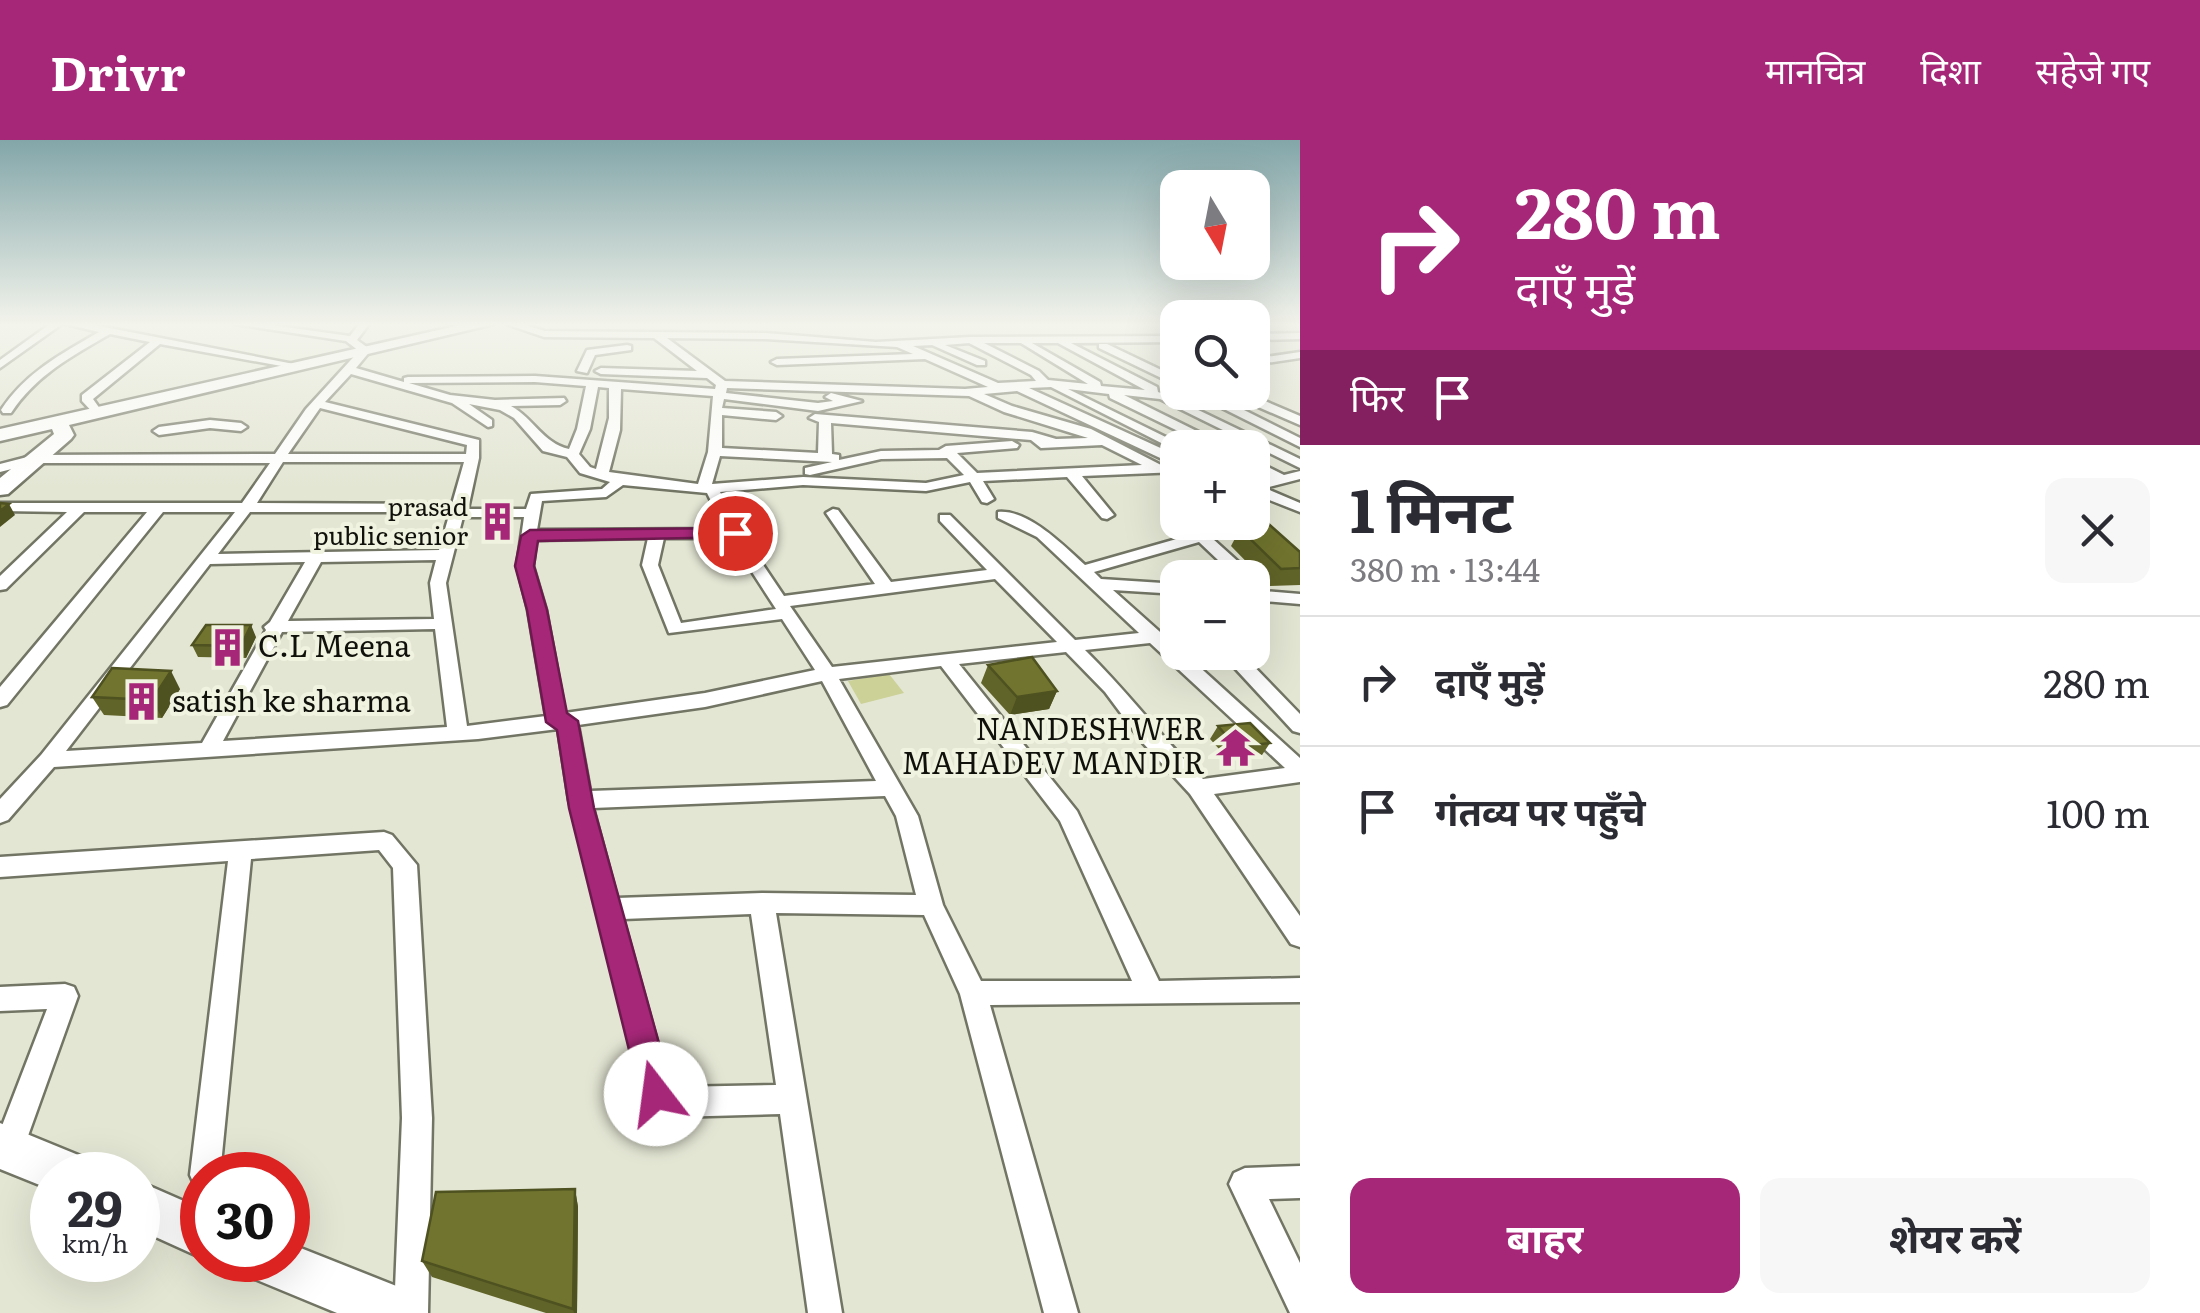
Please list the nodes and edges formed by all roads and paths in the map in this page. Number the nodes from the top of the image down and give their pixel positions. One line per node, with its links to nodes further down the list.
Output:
1 (462, 378): 29 (street)
2 (34, 379): 36 (street)
3 (110, 379): 40 (street)
4 (242, 379): 40 (street)
5 (342, 379): 34 (street)
6 (386, 379): 18 (street)
7 (445, 379): 18 (street)
8 (537, 379): 31 (street)
9 (588, 379): 56 (street)
10 (594, 379): 19 (street)
11 (620, 379): 20 (street)
12 (711, 379): 20 (street)
13 (979, 379): 23 (street)
14 (1041, 379): 21 (street)
15 (1066, 379): 22 (street)
16 (1084, 379): 24 (street)
17 (1130, 379): 26 (street)
18 (395, 381): 28 (street)
19 (614, 384): 20 (street); 72 (street)
20 (718, 384): 25 (street); 30 (street); 39 (street)
21 (1049, 385): 22 (street); 23 (street); 51 (street)
22 (1077, 385): 24 (street)
23 (1019, 388): 25 (street); 58 (street)
24 (1100, 388): 27 (street); 49 (street)
25 (969, 392): 43 (street)
26 (1160, 394)
27 (1160, 396)
28 (457, 400): 29 (street); 46 (street)
29 (475, 400): 33 (street)
30 (757, 400): 30 (street)
31 (539, 401): 32 (street); 33 (street)
32 (560, 401)
33 (494, 403): 56 (street)
34 (318, 404): 60 (street); 62 (street)
35 (1270, 406): 44 (street)
36 (6, 410)
37 (1189, 410): 66 (street)
38 (1240, 410): 54 (street)
39 (716, 411): 42 (street); 55 (street)
40 (97, 412): 45 (street)
41 (175, 415): 48 (street)
42 (825, 419): 53 (street); 63 (street)
43 (1048, 420): 47 (street); 52 (street)
44 (1300, 421)
45 (58, 422): 50 (street); 65 (street)
46 (488, 423)
47 (1004, 423)
48 (159, 430): 59 (street); 61 (street)
49 (1188, 430)
50 (0, 434)
51 (1160, 438)
52 (1104, 440): 53 (street); 68 (street)
53 (1054, 443): 57 (street)
54 (1300, 443)
55 (714, 452): 63 (street); 78 (street)
56 (572, 454): 72 (street)
57 (951, 454): 64 (street); 73 (street)
58 (1160, 456)
59 (218, 457): 60 (street); 61 (street)
60 (280, 457): 62 (street); 86 (street)
61 (132, 458): 65 (street)
62 (472, 458): 87 (street)
63 (824, 458): 64 (street)
64 (862, 459): 76 (street)
65 (35, 460): 67 (street); 79 (street)
66 (1300, 464)
67 (0, 468)
68 (1160, 470): 70 (street)
69 (1270, 473): 74 (street)
70 (1072, 474): 73 (street); 90 (street)
71 (1300, 475): 74 (street)
72 (601, 476): 75 (street)
73 (974, 477): 76 (street); 81 (street)
74 (1280, 478): 77 (street)
75 (620, 480): 78 (street); 88 (street)
76 (775, 482): 78 (street)
77 (1270, 482)
78 (707, 488): 93 (street)
79 (0, 489)
80 (1270, 495): 82 (street)
81 (988, 500)
82 (1298, 505)
83 (0, 507): 84 (street)
84 (79, 508): 85 (street); 105 (street)
85 (158, 508): 86 (street); 118 (street)
86 (244, 509): 87 (street); 99 (street)
87 (460, 510): 88 (street); 98 (street)
88 (532, 513): 95 (street)
89 (832, 513): 106 (street)
90 (1106, 514)
91 (1003, 515): 102 (street)
92 (946, 518): 103 (street)
93 (735, 533): 94 (street); 110 (street)
94 (657, 535): 95 (street); 110 (street)
95 (530, 536): 119 (street)
96 (1195, 540): 102 (street)
97 (1204, 540): 101 (street)
98 (444, 555): 100 (street); 111 (street)
99 (206, 559): 100 (street); 123 (street)
100 (314, 560): 112 (street)
101 (1227, 560)
102 (1081, 571): 104 (street)
103 (1000, 572): 106 (street); 114 (street)
104 (1096, 584): 107 (street); 113 (street)
105 (0, 585)
106 (887, 588): 110 (street)
107 (1160, 588)
108 (1270, 597): 109 (street)
109 (1300, 600)
110 (782, 608): 117 (street)
111 (442, 624): 112 (street); 121 (street)
112 (273, 626): 122 (street)
113 (1153, 637): 114 (street); 124 (street)
114 (1068, 644): 115 (street); 126 (street)
115 (946, 660): 117 (street); 137 (street)
116 (1246, 670): 120 (street)
117 (827, 674): 119 (street); 125 (street)
118 (0, 700)
119 (562, 722): 121 (street); 127 (street)
120 (1300, 726)
121 (458, 733): 122 (street)
122 (210, 746): 123 (street)
123 (48, 760): 128 (street)
124 (1300, 772): 126 (street)
125 (891, 788): 127 (street); 132 (street)
126 (1198, 788): 134 (street)
127 (580, 800): 133 (street)
128 (0, 814)
129 (241, 849): 130 (street); 141 (street); 147 (street)
130 (0, 867)
131 (762, 903): 132 (street); 133 (street); 139 (street)
132 (931, 905): 136 (street)
133 (608, 909): 139 (street)
134 (1300, 936)
135 (1300, 990): 137 (street)
136 (972, 993): 137 (street); 149 (street)
137 (1151, 993)
138 (0, 1000): 140 (street)
139 (793, 1099): 148 (street)
140 (4, 1148): 142 (street)
141 (208, 1152)
142 (30, 1158)
143 (1300, 1182): 145 (street)
144 (310, 1277): 146 (street)
145 (1300, 1300)
146 (401, 1313)
147 (411, 1313)
148 (825, 1313)
149 (1061, 1313)

